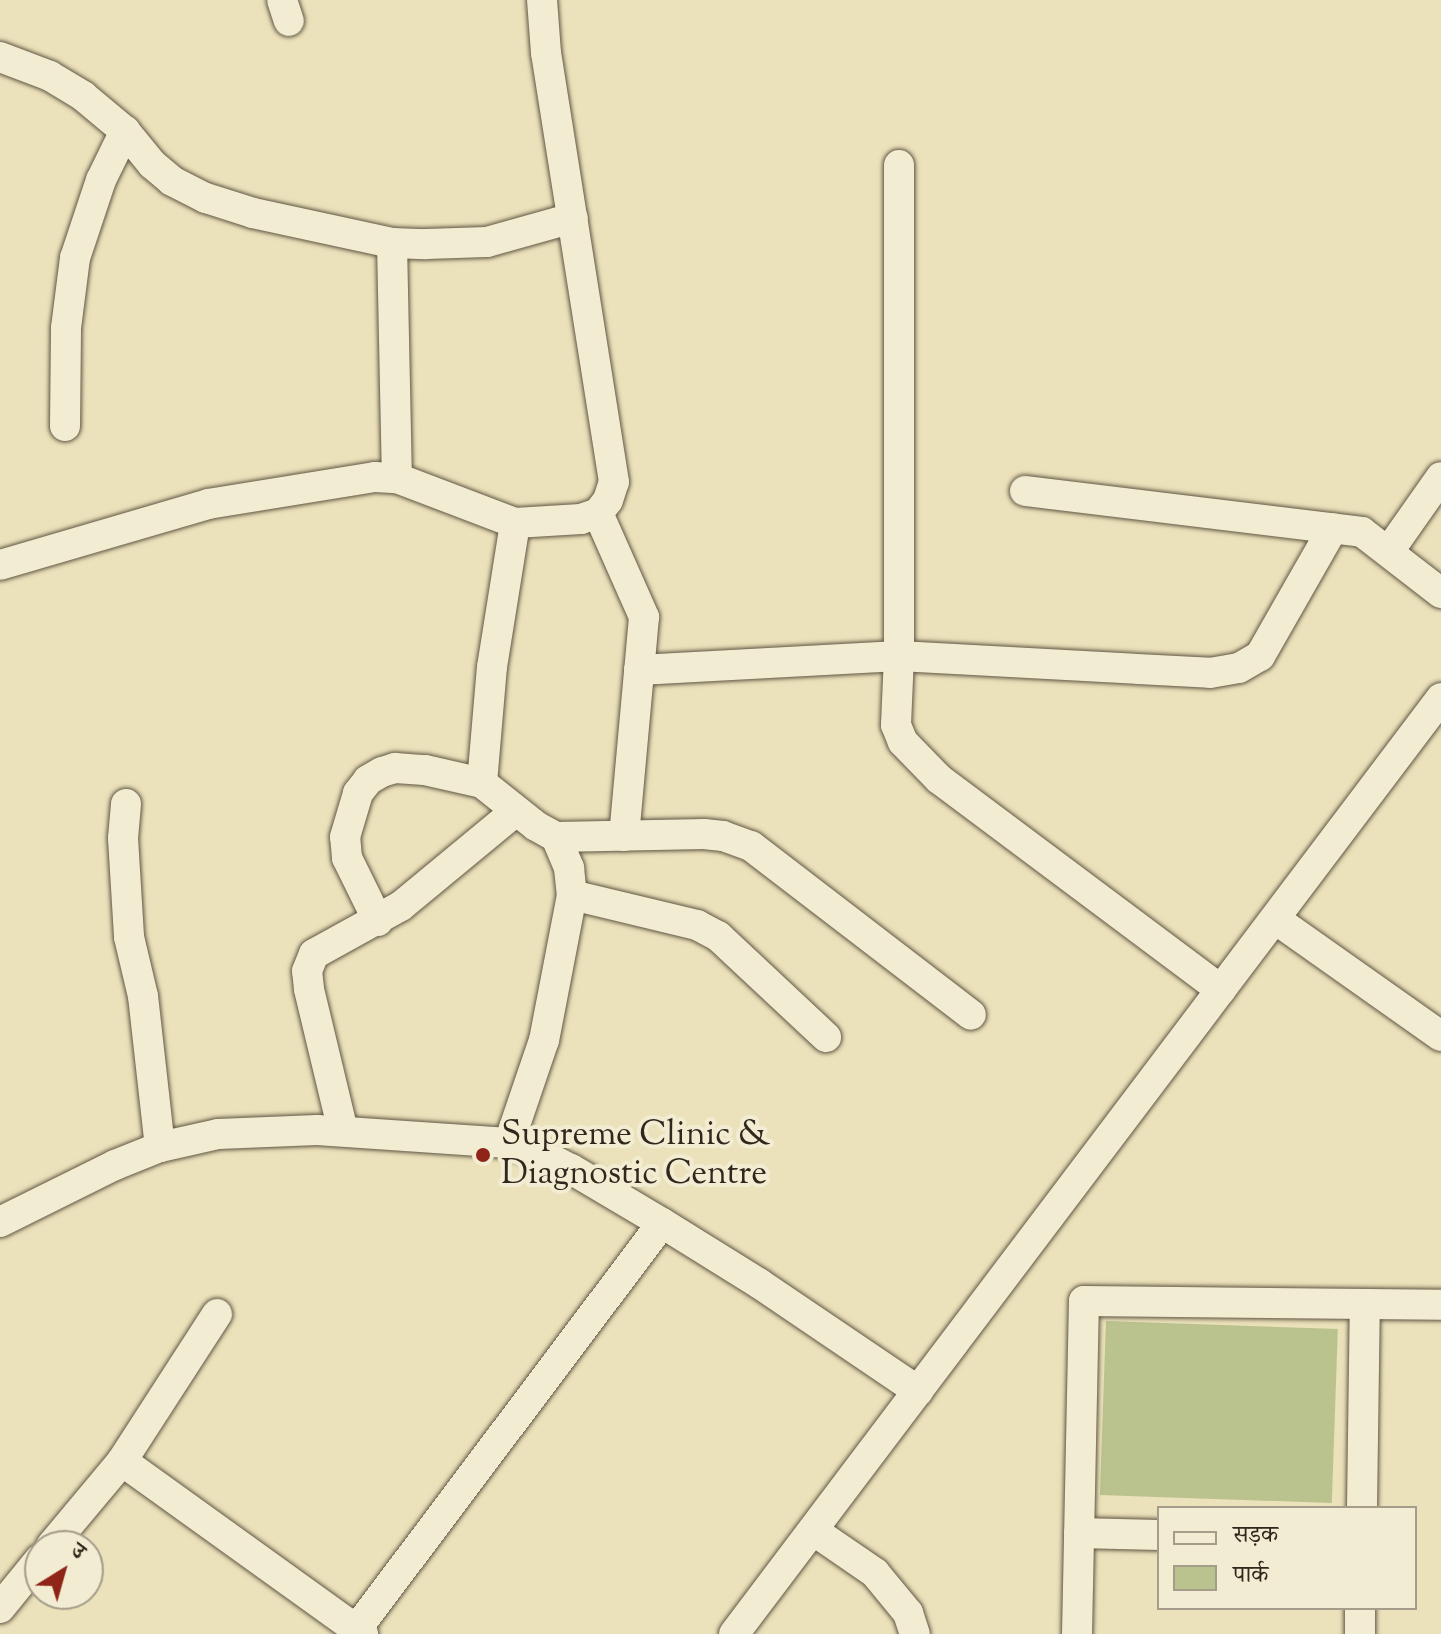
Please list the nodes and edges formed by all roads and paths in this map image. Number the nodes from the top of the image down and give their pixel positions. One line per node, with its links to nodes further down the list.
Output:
1 (542, 0): 5 (street)
2 (0, 57): 3 (street)
3 (125, 131): 6 (street); 7 (street)
4 (899, 165): 17 (street)
5 (573, 218): 6 (street); 11 (street)
6 (392, 243): 9 (street)
7 (65, 426)
8 (1441, 477): 14 (street)
9 (397, 478): 12 (street); 15 (street)
10 (1025, 491): 13 (street)
11 (598, 513): 12 (street); 18 (street)
12 (515, 523): 20 (street)
13 (1333, 528): 14 (street); 17 (street)
14 (1389, 551): 16 (street)
15 (0, 565)
16 (1441, 593)
17 (899, 656): 18 (street); 28 (street)
18 (639, 670): 23 (street)
19 (1441, 698): 26 (street)
20 (482, 783): 22 (street); 27 (street)
21 (126, 804): 34 (street)
22 (516, 811): 24 (street); 27 (street)
23 (624, 836): 24 (street); 29 (street)
24 (556, 837): 25 (street)
25 (572, 895): 31 (street); 33 (street)
26 (1275, 919): 28 (street); 30 (street)
27 (378, 921): 32 (street)
28 (1221, 990): 40 (street)
29 (971, 1015)
30 (1441, 1036)
31 (826, 1037)
32 (343, 1131): 33 (street); 34 (street)
33 (509, 1143): 36 (street)
34 (160, 1147): 35 (street)
35 (0, 1222)
36 (662, 1223): 40 (street); 50 (street)
37 (1365, 1305): 38 (street); 42 (street); 45 (street)
38 (1441, 1305)
39 (217, 1314): 41 (street)
40 (918, 1391): 44 (street)
41 (122, 1461): 43 (street); 50 (street)
42 (1362, 1506)
43 (64, 1530)
44 (814, 1531): 51 (street); 52 (street)
45 (1079, 1533): 46 (street); 53 (street)
46 (1157, 1535)
47 (24, 1579): 48 (street)
48 (0, 1608)
49 (1360, 1610): 54 (street)
50 (358, 1633)
51 (734, 1634)
52 (915, 1634)
53 (1077, 1634)
54 (1360, 1634)

